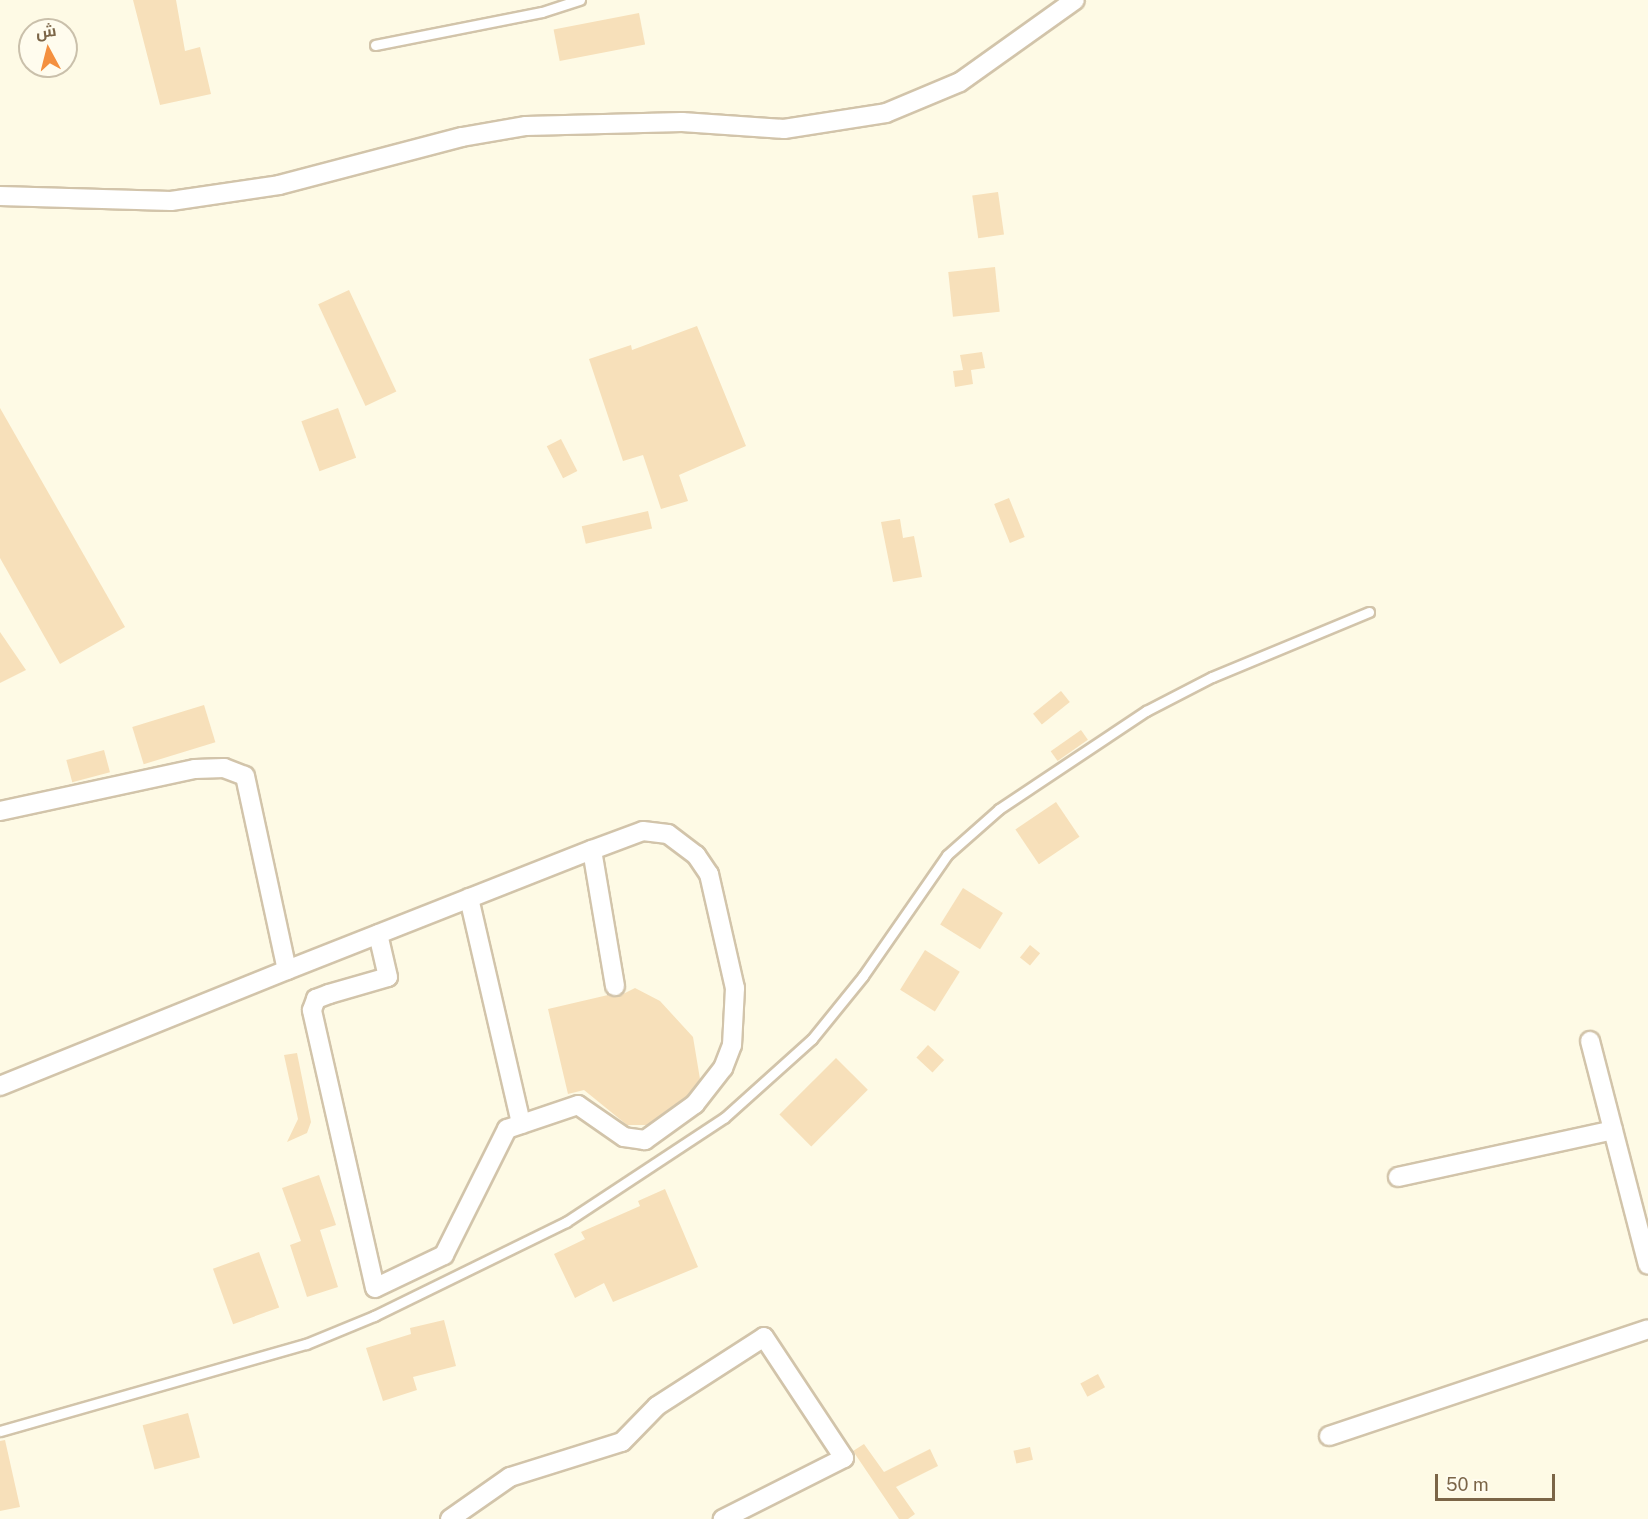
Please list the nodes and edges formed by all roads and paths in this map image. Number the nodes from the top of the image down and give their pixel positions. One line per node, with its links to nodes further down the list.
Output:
1 (580, 0): 3 (lane)
2 (1075, 0): 4 (street)
3 (375, 45)
4 (0, 196)
5 (1369, 612): 19 (lane)
6 (0, 811): 10 (street)
7 (592, 849): 8 (street); 11 (street); 14 (street)
8 (469, 897): 9 (street); 14 (street)
9 (378, 934): 10 (street); 14 (street)
10 (286, 970): 13 (street)
11 (615, 986)
12 (1590, 1041): 15 (street)
13 (0, 1086)
14 (521, 1124)
15 (1613, 1130): 16 (street); 17 (street)
16 (1398, 1177)
17 (1648, 1265)
18 (1648, 1329): 20 (street)
19 (0, 1431)
20 (1329, 1436)
21 (450, 1519): 22 (street)
22 (723, 1519)

